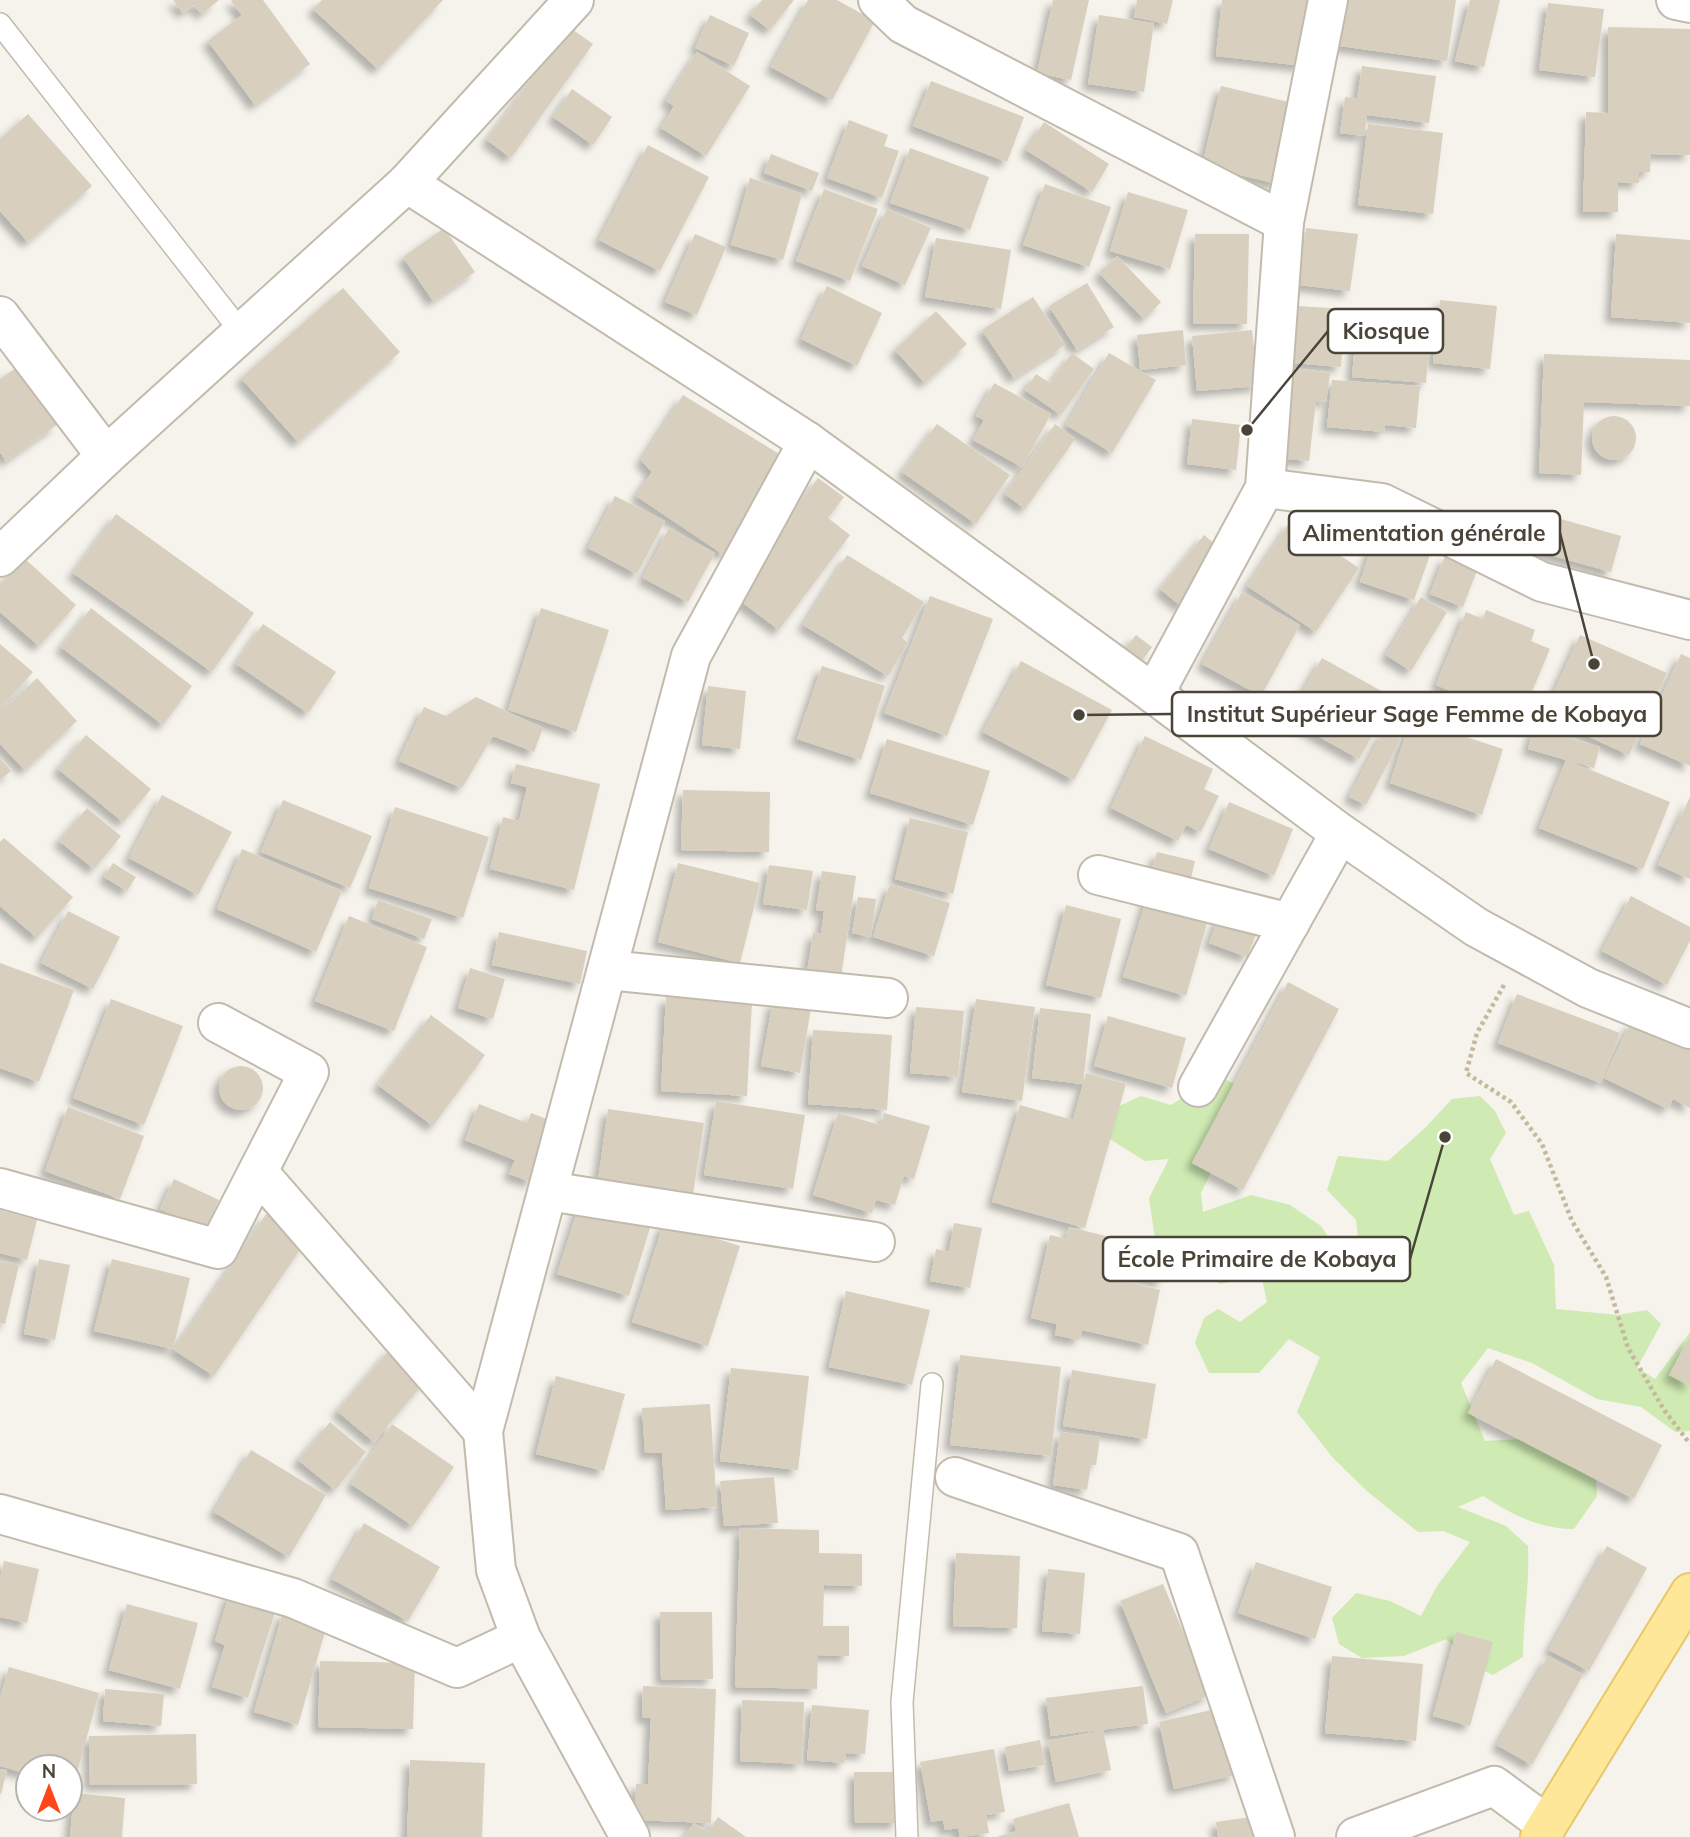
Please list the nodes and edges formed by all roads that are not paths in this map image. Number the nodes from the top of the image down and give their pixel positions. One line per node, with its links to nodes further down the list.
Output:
1 (574, 0): 7 (street)
2 (878, 0): 8 (street)
3 (1328, 0): 8 (street)
4 (1676, 0): 5 (street)
5 (1690, 3)
6 (0, 24): 10 (lane)
7 (407, 183): 10 (street); 11 (street)
8 (1284, 222): 13 (street)
9 (0, 316): 12 (street)
10 (242, 333): 12 (street)
11 (808, 442): 16 (street); 20 (street)
12 (107, 456): 14 (street)
13 (1265, 488): 15 (street); 16 (street)
14 (0, 557)
15 (1690, 620)
16 (1154, 694): 17 (street)
17 (1340, 833): 19 (street); 23 (street)
18 (1098, 875): 19 (street)
19 (1290, 923): 24 (street)
20 (608, 970): 21 (street); 27 (street)
21 (888, 998)
22 (218, 1023): 25 (street)
23 (1690, 1029)
24 (1198, 1087)
25 (258, 1172): 26 (street); 30 (street)
26 (0, 1188)
27 (548, 1191): 28 (street); 30 (street)
28 (874, 1242)
29 (932, 1384): 37 (lane)
30 (483, 1431): 34 (street)
31 (955, 1477): 38 (street)
32 (0, 1514): 34 (street)
33 (1690, 1593): 35 (main road)
34 (521, 1638): 36 (street)
35 (1543, 1831): 39 (street)
36 (630, 1837)
37 (907, 1837)
38 (1275, 1837)
39 (1356, 1837)

